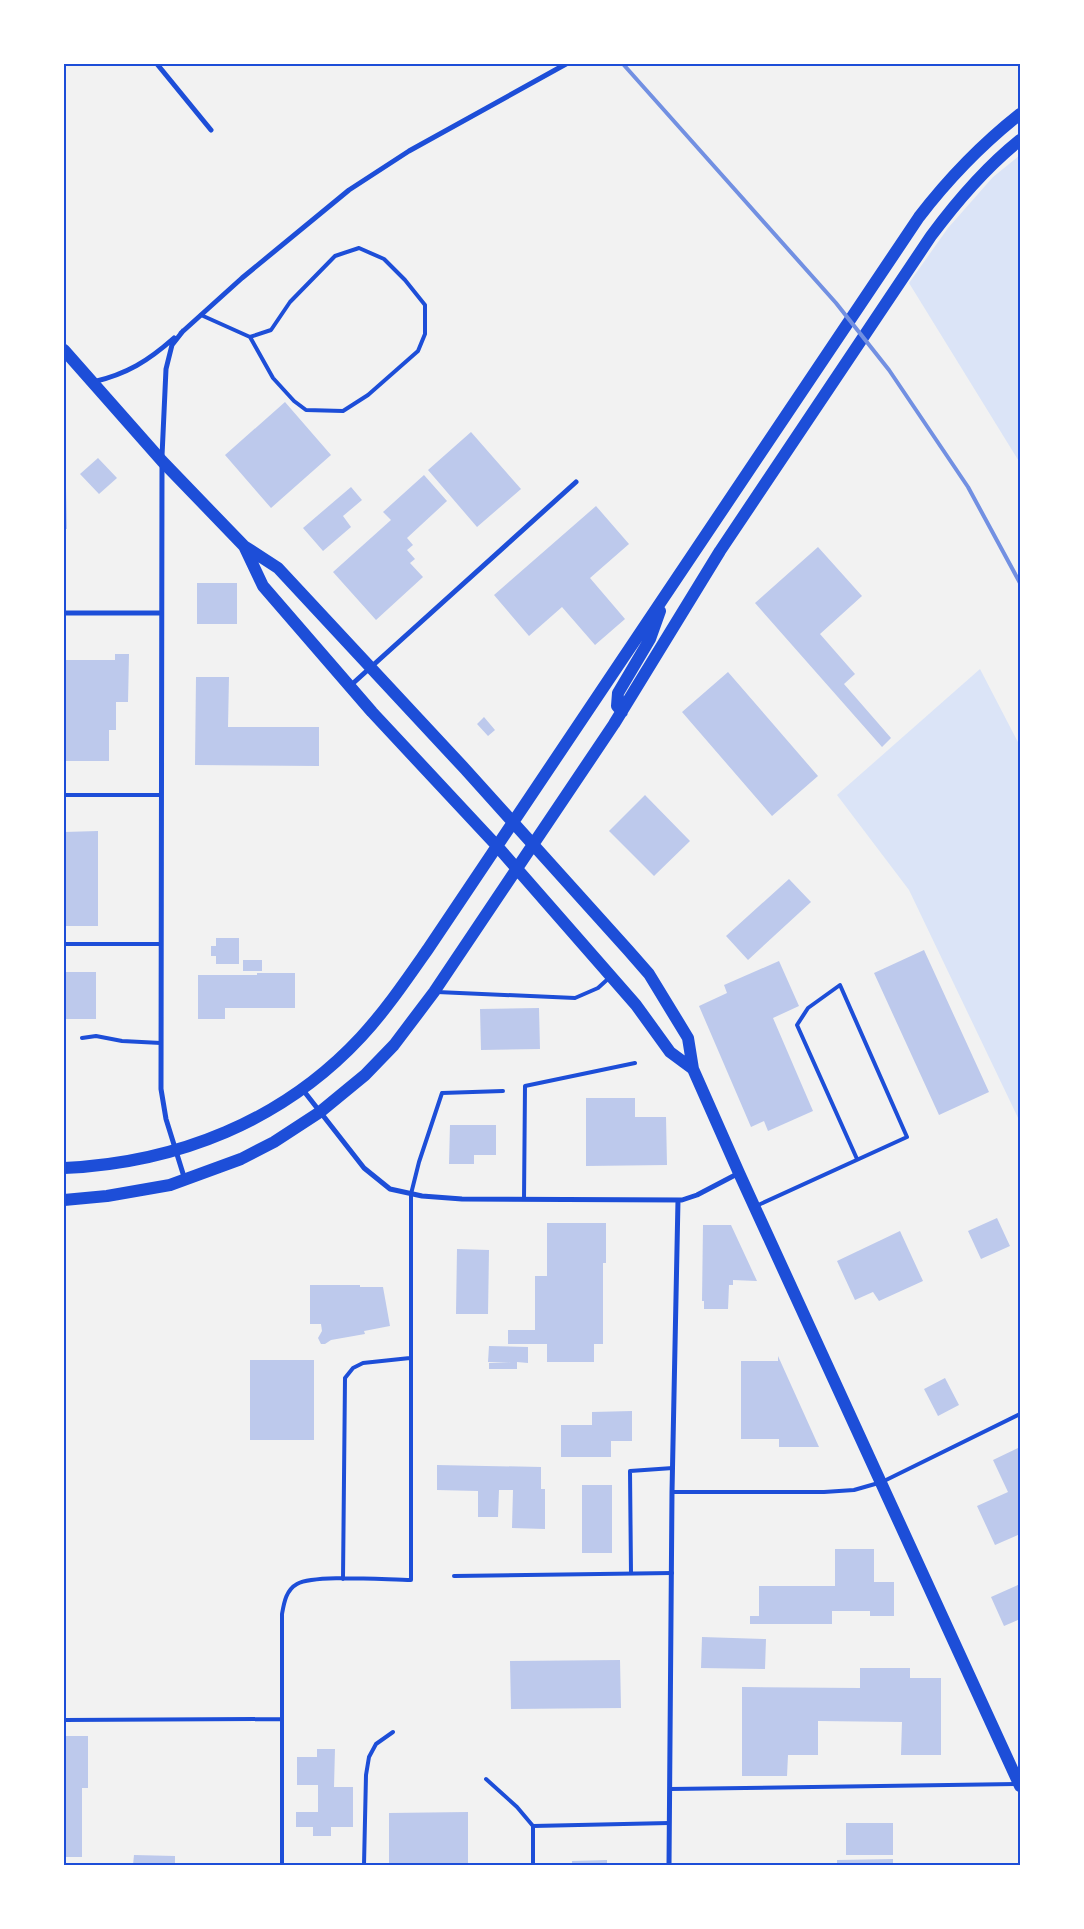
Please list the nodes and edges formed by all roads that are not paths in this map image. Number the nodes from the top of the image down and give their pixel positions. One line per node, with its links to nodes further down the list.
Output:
1 (157, 64): 4 (street)
2 (566, 64): 6 (street)
3 (1020, 114): 14 (main road)
4 (211, 130)
5 (1020, 140): 19 (main road)
6 (200, 315): 7 (street); 8 (lane)
7 (183, 331): 10 (street); 11 (street)
8 (250, 336): 8 (lane)
9 (64, 350): 10 (main road)
10 (92, 383): 11 (main road)
11 (162, 461): 13 (main road); 16 (street)
12 (576, 482): 17 (street)
13 (244, 546): 17 (main road); 18 (main road)
14 (665, 595): 19 (main road); 22 (main road)
15 (64, 613): 16 (street)
16 (161, 613): 21 (street)
17 (370, 667): 18 (street); 22 (main road)
18 (350, 686): 24 (main road)
19 (622, 712): 23 (main road)
20 (64, 795): 21 (lane)
21 (161, 795): 27 (street)
22 (512, 821): 23 (main road); 24 (main road)
23 (533, 845): 25 (main road); 33 (main road)
24 (496, 846): 25 (main road); 34 (main road)
25 (516, 870): 28 (main road); 29 (main road)
26 (64, 944): 27 (lane)
27 (161, 944): 31 (street)
28 (611, 977): 29 (lane); 33 (main road)
29 (434, 992): 36 (main road)
30 (82, 1038): 31 (lane)
31 (161, 1043): 37 (street)
32 (635, 1063): 43 (lane)
33 (694, 1069): 40 (main road)
34 (302, 1090): 36 (street); 37 (main road)
35 (502, 1091): 42 (lane)
36 (320, 1112): 41 (main road); 42 (street)
37 (175, 1151): 39 (main road); 41 (street)
38 (857, 1160): 38 (lane); 46 (lane)
39 (64, 1168)
40 (739, 1173): 45 (street); 46 (main road)
41 (185, 1181): 44 (main road)
42 (412, 1194): 43 (street); 47 (lane)
43 (524, 1199): 45 (street)
44 (64, 1200)
45 (678, 1200): 49 (street)
46 (754, 1207): 50 (main road)
47 (410, 1358): 55 (lane); 55 (lane)
48 (1020, 1414): 50 (lane)
49 (673, 1468): 51 (street); 52 (lane)
50 (882, 1482): 51 (lane); 60 (main road)
51 (672, 1492): 53 (street)
52 (631, 1573): 53 (lane); 54 (lane)
53 (672, 1573): 61 (street)
54 (454, 1576)
55 (343, 1579): 57 (lane)
56 (64, 1720): 57 (lane)
57 (282, 1720): 64 (lane)
58 (393, 1732): 65 (lane)
59 (486, 1779): 63 (lane)
60 (1020, 1784): 61 (lane)
61 (670, 1789): 62 (street)
62 (669, 1823): 63 (lane); 67 (street)
63 (533, 1826): 66 (lane)
64 (282, 1865)
65 (364, 1865)
66 (533, 1865)
67 (669, 1865)

